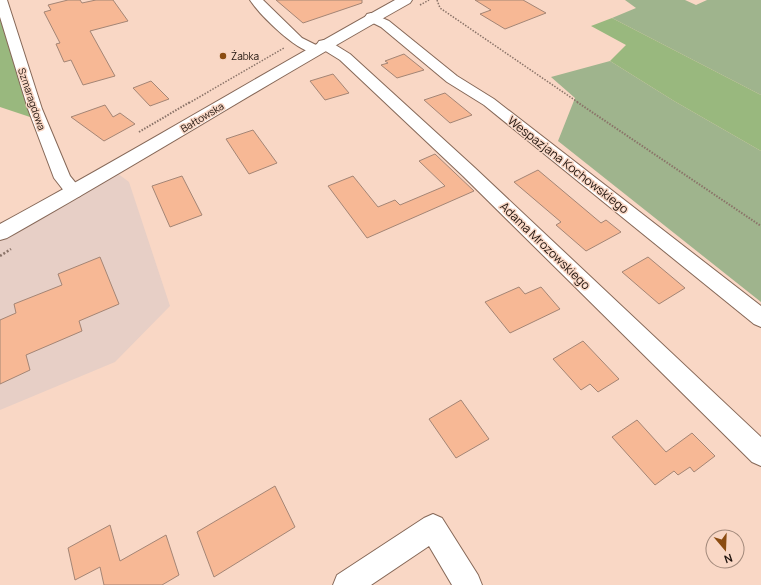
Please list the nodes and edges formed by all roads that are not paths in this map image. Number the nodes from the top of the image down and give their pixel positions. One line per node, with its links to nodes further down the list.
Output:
1 (1, 0): 6 (street, Szmaragdowa)
2 (256, 0): 5 (street, Adama Mrozowskiego)
3 (405, 0): 4 (main road, Bałtowska)
4 (372, 17): 5 (main road, Bałtowska); 8 (street, Wespazjana Kochowskiego)
5 (319, 47): 6 (main road, Bałtowska); 9 (street, Adama Mrozowskiego)
6 (74, 192): 7 (main road, Bałtowska)
7 (0, 233)
8 (761, 318)
9 (761, 454)
10 (347, 585): 11 (street)
11 (468, 585)

